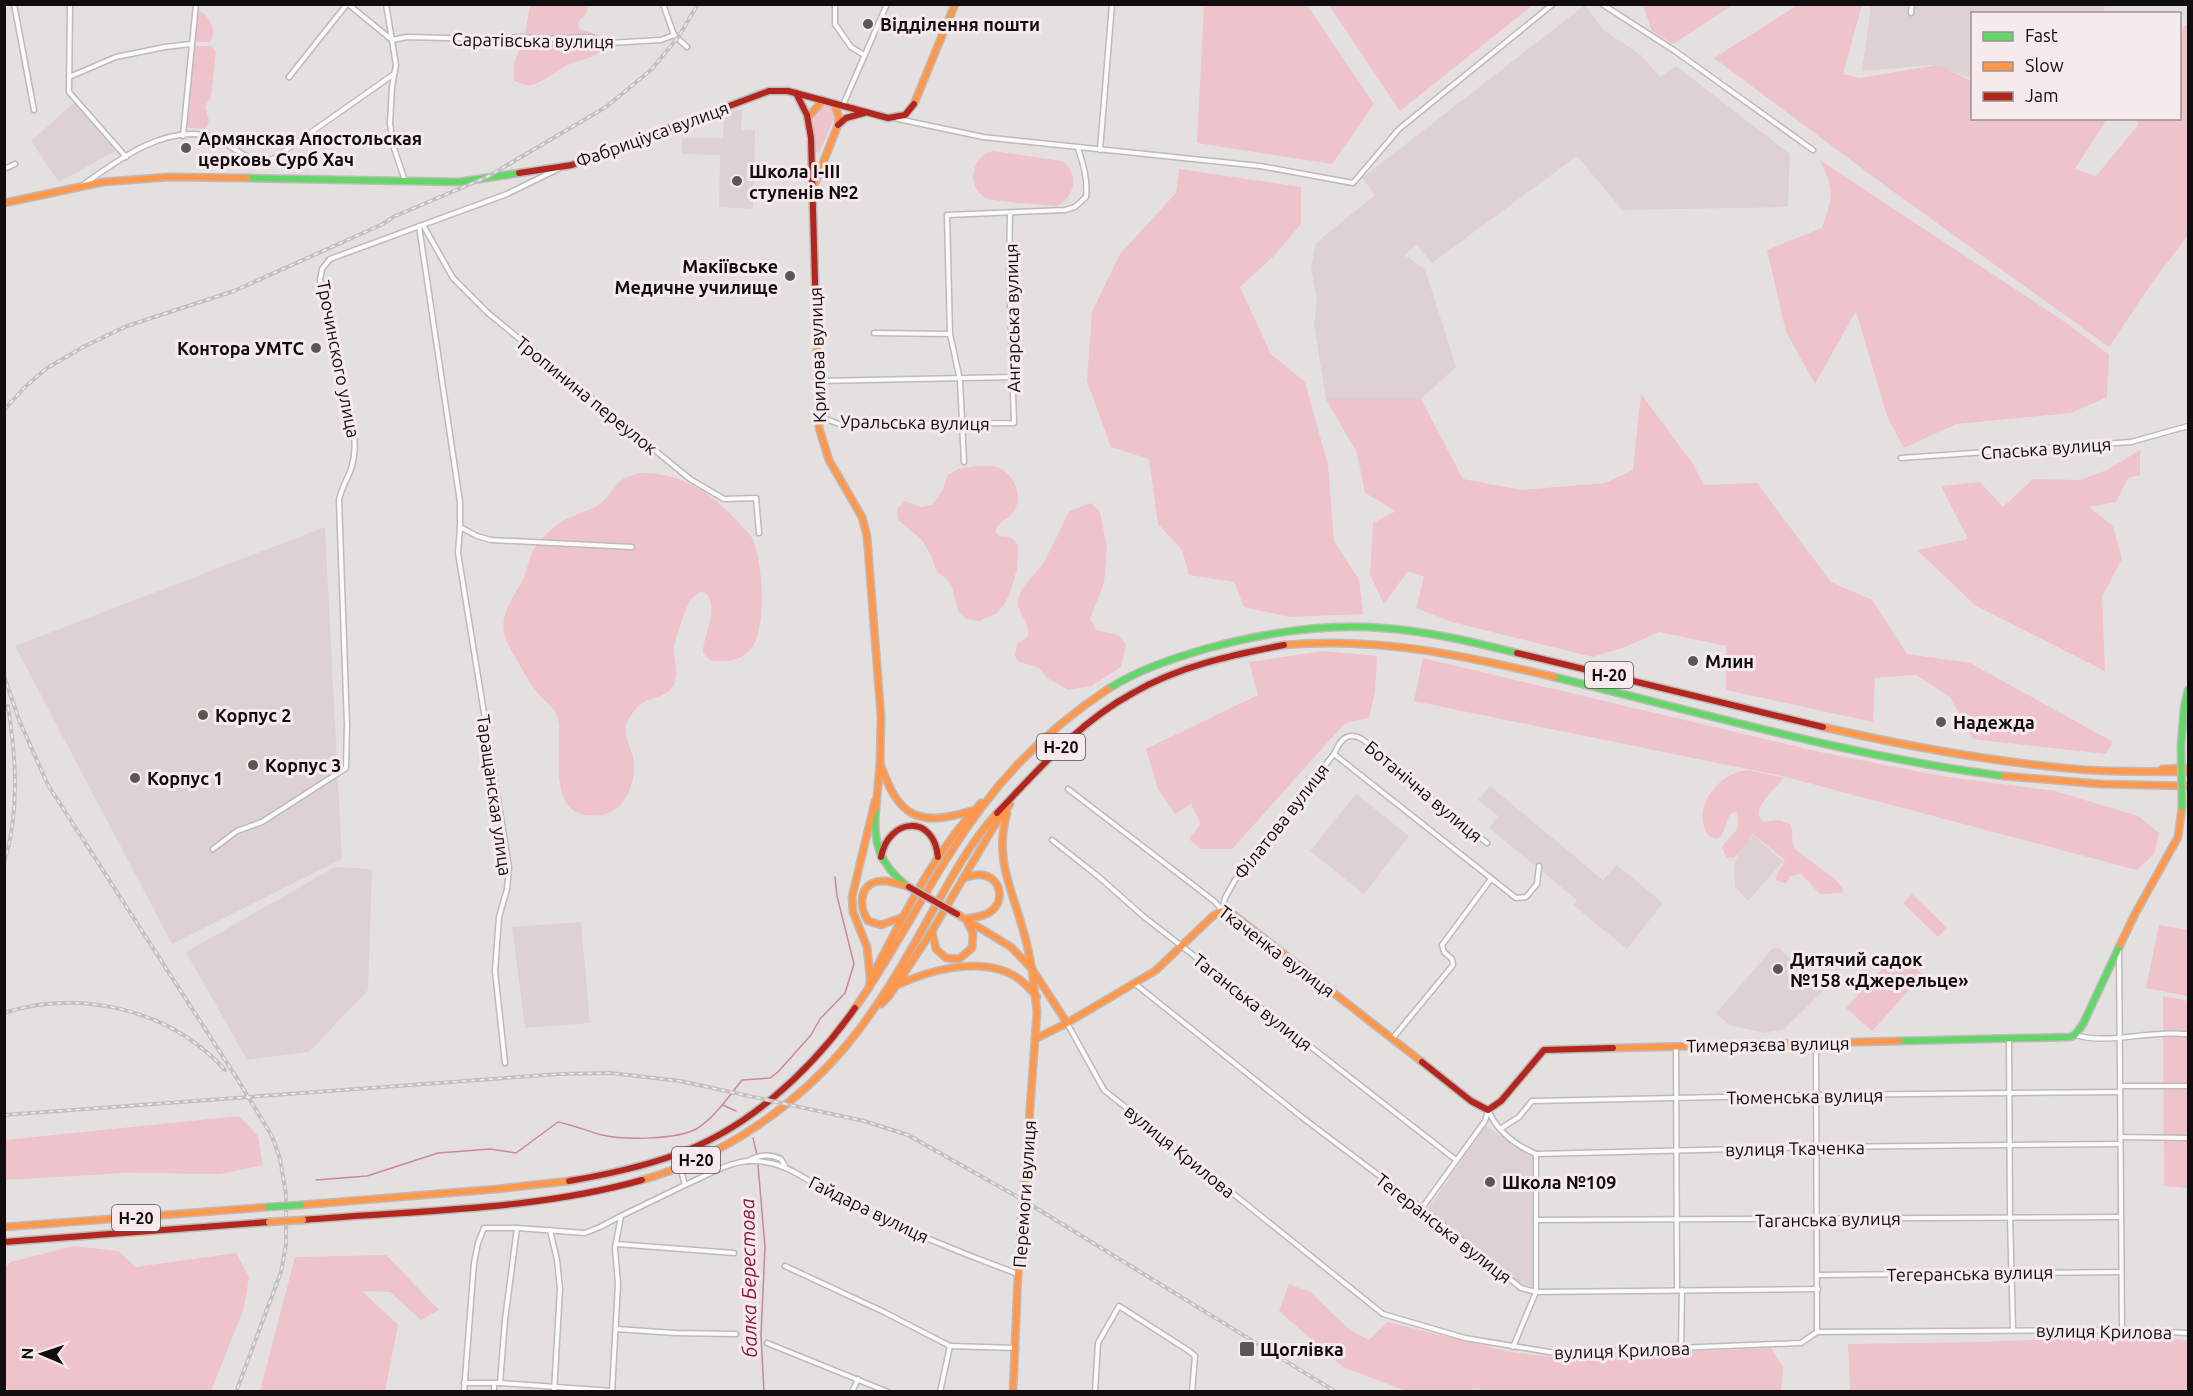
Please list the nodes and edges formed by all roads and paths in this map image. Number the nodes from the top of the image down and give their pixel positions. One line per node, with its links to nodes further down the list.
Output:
1 (14, 4): 27 (street)
2 (70, 4): 21 (street)
3 (196, 4): 17 (street)
4 (348, 4): 16 (street); 22 (street)
5 (386, 4): 16 (street)
6 (663, 4): 15 (street)
7 (835, 4): 19 (street)
8 (887, 4): 19 (street)
9 (955, 4): 30 (main road)
10 (1112, 4): 34 (street)
11 (1553, 4): 34 (street)
12 (1602, 4): 35 (street)
13 (1912, 4): 14 (street)
14 (1911, 13)
15 (674, 35): 16 (street, Саратівська вулиця); 18 (street)
16 (392, 40): 20 (street)
17 (191, 44): 21 (street); 32 (street)
18 (687, 47)
19 (864, 55): 26 (street)
20 (394, 74): 32 (street); 42 (street)
21 (69, 77): 37 (street)
22 (289, 77)
23 (796, 93): 24 (main road, Фабриціуса вулиця); 29 (main road); 40 (main road, Фабриціуса вулиця)
24 (823, 100): 25 (main road, Фабриціуса вулиця); 29 (main road)
25 (834, 103): 26 (main road, Фабриціуса вулиця); 31 (main road)
26 (843, 105): 28 (main road, Фабриціуса вулиця)
27 (34, 110)
28 (866, 112): 30 (main road, Фабриціуса вулиця); 31 (main road)
29 (809, 116): 36 (main road)
30 (898, 118): 33 (street)
31 (838, 125): 38 (main road)
32 (183, 136): 37 (street)
33 (1078, 147): 34 (street); 46 (street)
34 (1100, 150)
35 (1813, 150)
36 (812, 155): 38 (main road); 44 (main road)
37 (126, 156): 43 (street)
38 (825, 157): 44 (main road)
39 (15, 164): 41 (street)
40 (563, 166): 42 (main road, Фабриціуса вулиця); 47 (street, Трочинского улица)
41 (4, 169)
42 (405, 181): 43 (main road, Фабриціуса вулиця)
43 (82, 186): 45 (main road, Фабриціуса вулиця)
44 (814, 187): 52 (main road, Крилова вулиця)
45 (4, 203)
46 (1010, 213): 49 (street); 50 (street, Ангарська вулиця)
47 (421, 226): 60 (street, Таращанская улица); 61 (street, Тропинина переулок); 80 (street, Трочинского улица)
48 (874, 333): 49 (street)
49 (950, 334): 51 (street)
50 (1013, 377): 51 (street); 54 (street, Ангарська вулиця)
51 (960, 380): 52 (street); 55 (street)
52 (817, 381): 53 (main road, Крилова вулиця)
53 (818, 416): 55 (street, Уральська вулиця); 67 (main road, Крилова вулиця)
54 (1014, 423): 55 (street, Уральська вулиця)
55 (964, 424): 59 (street)
56 (2188, 427): 57 (street); 58 (street, Спаська вулиця)
57 (2188, 432)
58 (1901, 458)
59 (964, 462)
60 (460, 527): 62 (street); 109 (street, Таращанская улица)
61 (759, 533)
62 (632, 547)
63 (1599, 672): 64 (main road); 68 (main road, Н-20); 73 (main road, Н-20)
64 (1595, 687): 70 (main road, Н-20); 74 (main road, Н-20)
65 (2188, 690): 92 (main road, bridge)
66 (1334, 754): 79 (street, Ботанічна вулиця); 85 (street); 87 (street, Філатова вулиця)
67 (880, 763): 75 (main road); 77 (main road)
68 (2024, 764): 69 (main road, Н-20); 70 (main road)
69 (2188, 770)
70 (2023, 778): 71 (main road, Н-20)
71 (2188, 786)
72 (1068, 789): 87 (street, Ткаченка вулиця)
73 (992, 792): 77 (main road); 97 (main road, Н-20)
74 (1015, 795): 76 (main road); 99 (main road, Н-20)
75 (875, 801): 81 (main road); 94 (main road)
76 (1008, 808): 84 (main road); 93 (main road, Перемоги вулиця)
77 (972, 811): 82 (main road)
78 (1052, 840): 91 (street, Таганська вулиця)
79 (1487, 843)
80 (213, 849)
81 (881, 857): 82 (main road); 86 (main road)
82 (938, 857): 88 (main road)
83 (1539, 866): 85 (street)
84 (963, 879): 89 (main road); 90 (main road)
85 (1491, 879): 105 (street)
86 (909, 887): 88 (main road); 89 (main road, bridge)
87 (1222, 911): 91 (main road, Філатова вулиця); 105 (main road, Ткаченка вулиця)
88 (903, 917): 94 (main road)
89 (966, 919): 90 (main road); 93 (main road)
90 (932, 931): 96 (main road)
91 (1183, 946): 95 (main road, Філатова вулиця); 126 (street, Таганська вулиця)
92 (2119, 946): 102 (main road); 103 (street)
93 (1032, 969): 98 (main road, Перемоги вулиця); 100 (main road)
94 (870, 980): 97 (main road)
95 (1134, 983): 100 (main road, Філатова вулиця); 132 (street, Тегеранська вулиця)
96 (895, 986): 98 (main road); 99 (main road)
97 (868, 990): 129 (main road, Н-20)
98 (1036, 997): 104 (main road, Перемоги вулиця)
99 (873, 1010): 127 (main road, Н-20)
100 (1068, 1023): 104 (main road, Філатова вулиця); 161 (street, вулиця Крилова)
101 (2188, 1034): 103 (street)
102 (2075, 1035): 103 (street); 106 (main road, Тимерязєва вулиця)
103 (2120, 1037): 110 (street)
104 (1035, 1039): 148 (main road, Перемоги вулиця)
105 (1392, 1039): 116 (main road, Ткаченка вулиця)
106 (2009, 1039): 107 (main road, Тимерязєва вулиця); 113 (street)
107 (1816, 1043): 108 (main road, Тимерязєва вулиця); 114 (street)
108 (1676, 1046): 115 (street); 116 (main road, Тимерязєва вулиця)
109 (505, 1063)
110 (2120, 1086): 111 (street); 112 (street)
111 (2188, 1086)
112 (2120, 1092): 113 (street, Тюменська вулиця); 118 (street)
113 (2010, 1094): 114 (street, Тюменська вулиця); 121 (street)
114 (1816, 1095): 115 (street, Тюменська вулиця); 122 (street)
115 (1676, 1098): 117 (street, Тюменська вулиця); 123 (street)
116 (1488, 1110): 117 (street); 126 (street)
117 (1500, 1129): 124 (street)
118 (2120, 1137): 119 (street); 120 (street)
119 (2188, 1138)
120 (2120, 1144): 121 (street, вулиця Ткаченка); 135 (street)
121 (2011, 1145): 122 (street, вулиця Ткаченка); 134 (street)
122 (1816, 1147): 123 (street, вулиця Ткаченка); 137 (street)
123 (1677, 1150): 124 (street, вулиця Ткаченка); 138 (street)
124 (1536, 1154): 136 (street)
125 (748, 1161): 128 (street, Гайдара вулиця); 128 (street); 131 (street, Гайдара вулиця)
126 (1456, 1161): 132 (street)
127 (680, 1167): 130 (main road, Н-20); 131 (street)
128 (786, 1167): 148 (street, Гайдара вулиця)
129 (628, 1170): 130 (main road); 139 (main road, Н-20, bridge)
130 (632, 1184): 142 (main road, Н-20, bridge)
131 (685, 1185): 133 (street, Гайдара вулиця)
132 (1422, 1208): 152 (street, Тегеранська вулиця)
133 (621, 1215): 141 (street, Гайдара вулиця); 143 (street)
134 (2010, 1217): 135 (street, Таганська вулиця); 137 (street, Таганська вулиця); 147 (street)
135 (2121, 1217): 146 (street)
136 (1536, 1220): 138 (street, Таганська вулиця); 152 (street)
137 (1817, 1220): 138 (street, Таганська вулиця); 149 (street)
138 (1678, 1221): 151 (street)
139 (4, 1227)
140 (517, 1228): 141 (street, Гайдара вулиця); 165 (street, Гайдара вулиця); 166 (street)
141 (550, 1230): 168 (street)
142 (4, 1242)
143 (616, 1244): 144 (street); 153 (street)
144 (734, 1253)
145 (785, 1266): 160 (street)
146 (2121, 1272): 147 (street, Тегеранська вулиця); 155 (street)
147 (2011, 1273): 149 (street, Тегеранська вулиця); 154 (street)
148 (1018, 1274): 162 (main road, Перемоги вулиця)
149 (1818, 1275): 150 (street)
150 (1818, 1289): 151 (street, Тегеранська вулиця); 156 (street)
151 (1679, 1290): 152 (street, Тегеранська вулиця); 163 (street)
152 (1536, 1292): 161 (street)
153 (616, 1329): 158 (street); 169 (street)
154 (2013, 1330): 155 (street, вулиця Крилова); 156 (street, вулиця Крилова)
155 (2122, 1330): 157 (street, вулиця Крилова)
156 (1817, 1332): 163 (street, вулиця Крилова)
157 (2188, 1333)
158 (736, 1334)
159 (767, 1343): 164 (street)
160 (950, 1346): 162 (street); 174 (street)
161 (1513, 1347): 163 (street, вулиця Крилова)
162 (1016, 1348): 175 (main road, Перемоги вулиця)
163 (1681, 1348)
164 (858, 1379): 172 (street); 173 (street)
165 (464, 1383): 167 (street); 170 (street)
166 (500, 1383): 167 (street); 168 (street)
167 (494, 1384): 171 (street)
168 (554, 1389): 169 (street)
169 (612, 1391)
170 (464, 1392)
171 (494, 1392)
172 (852, 1392)
173 (888, 1392)
174 (940, 1392)
175 (1013, 1392)
176 (1095, 1392): 177 (street)
177 (1192, 1392)

